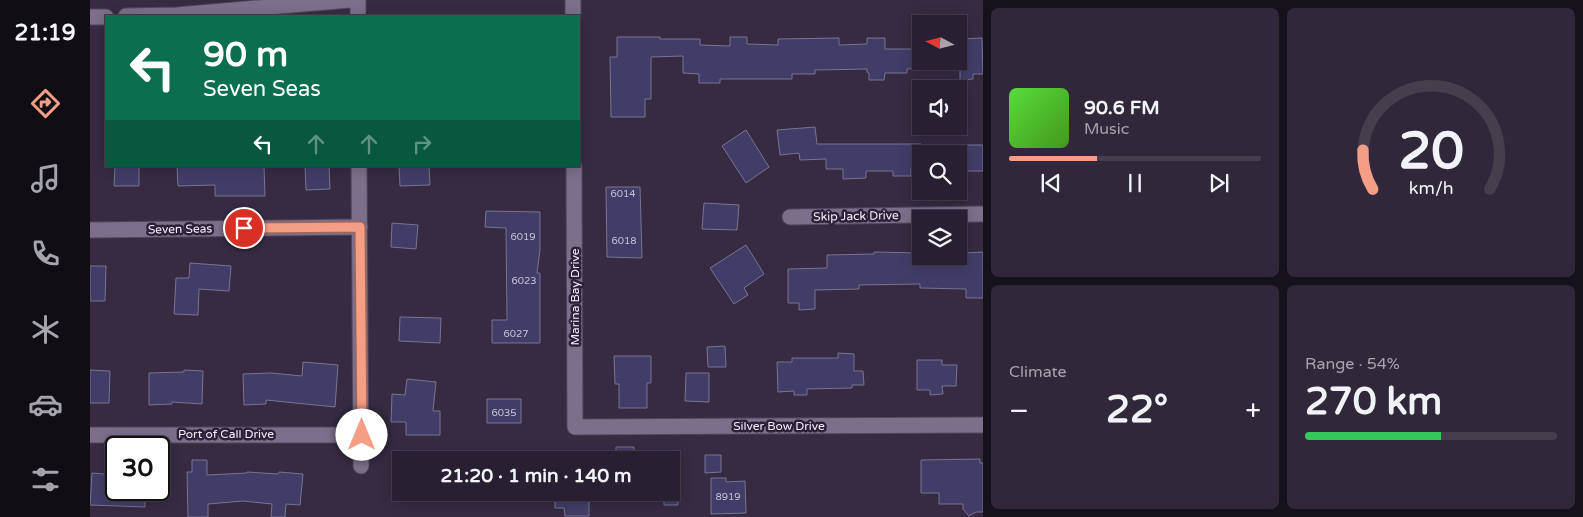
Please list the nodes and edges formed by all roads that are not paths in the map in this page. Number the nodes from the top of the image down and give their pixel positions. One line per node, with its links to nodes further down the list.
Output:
1 (350, 0): 4 (street)
2 (358, 0): 5 (street)
3 (573, 0): 6 (street)
4 (160, 15)
5 (358, 15)
6 (573, 15)
7 (105, 16): 8 (street)
8 (90, 17)
9 (359, 167): 13 (street)
10 (574, 167): 16 (street, Marina Bay Drive)
11 (983, 214): 12 (street, Skip Jack Drive)
12 (790, 217)
13 (360, 227): 14 (street, Seven Seas); 17 (street)
14 (90, 230)
15 (983, 424): 16 (street, Silver Bow Drive)
16 (576, 427)
17 (362, 435): 18 (street, Port of Call Drive); 19 (street)
18 (90, 436)
19 (361, 466)

